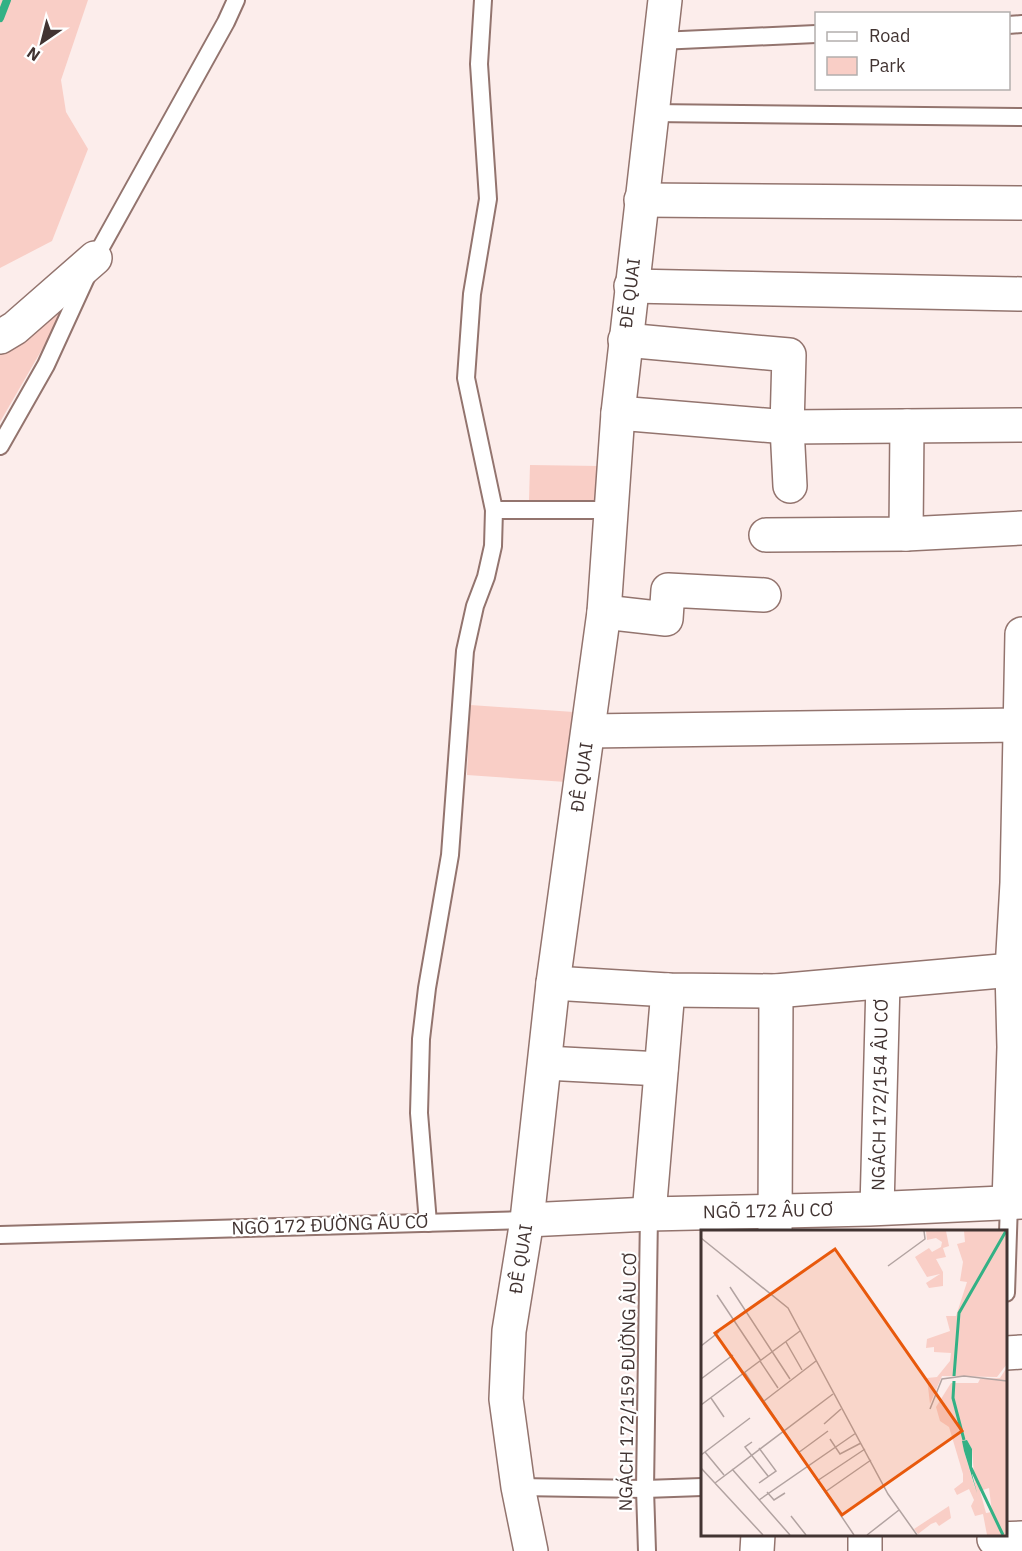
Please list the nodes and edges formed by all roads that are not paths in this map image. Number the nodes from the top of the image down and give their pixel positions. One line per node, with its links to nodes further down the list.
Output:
1 (236, 0): 10 (lane)
2 (483, 0): 21 (lane)
3 (664, 0): 5 (street, ĐÊ QUAI)
4 (815, 34): 5 (lane)
5 (660, 41): 6 (street, ĐÊ QUAI)
6 (651, 114): 7 (lane); 8 (street, ĐÊ QUAI)
7 (1022, 117)
8 (641, 200): 9 (street); 11 (street, ĐÊ QUAI)
9 (1022, 203)
10 (95, 258): 13 (street); 19 (lane)
11 (632, 286): 12 (street); 14 (street, ĐÊ QUAI)
12 (1022, 294)
13 (0, 338)
14 (625, 340): 15 (street, ĐÊ QUAI); 18 (street)
15 (618, 413): 18 (street); 22 (street, ĐÊ QUAI)
16 (1022, 425): 17 (street)
17 (907, 426): 18 (street); 24 (street)
18 (787, 427): 20 (street)
19 (0, 446)
20 (790, 486)
21 (494, 510): 22 (lane); 43 (lane)
22 (612, 510): 27 (street, ĐÊ QUAI)
23 (1022, 528): 24 (street)
24 (906, 534): 25 (street)
25 (766, 535)
26 (764, 595): 27 (street)
27 (604, 612): 30 (street, ĐÊ QUAI)
28 (1022, 634): 29 (street)
29 (1021, 725): 30 (street); 31 (street)
30 (589, 731): 33 (street, ĐÊ QUAI)
31 (1012, 970): 32 (street); 38 (street)
32 (883, 982): 35 (street); 40 (street, NGÁCH 172/154 ÂU CƠ)
33 (553, 983): 34 (street); 36 (street, ĐÊ QUAI)
34 (668, 990): 35 (street); 37 (street)
35 (776, 991): 42 (street)
36 (544, 1063): 37 (street); 41 (street, ĐÊ QUAI)
37 (661, 1069): 39 (street)
38 (1016, 1202): 40 (street, NGÕ 172 ÂU CƠ); 45 (lane)
39 (649, 1214): 41 (street, NGÕ 172 ÂU CƠ); 42 (street, NGÕ 172 ÂU CƠ); 50 (lane, NGÁCH 172/159 ĐƯỜNG ÂU CƠ)
40 (872, 1216): 42 (street, NGÕ 172 ÂU CƠ)
41 (527, 1220): 43 (lane, NGÕ 172 ĐƯỜNG ÂU CƠ); 48 (street, ĐÊ QUAI)
42 (776, 1221)
43 (428, 1223): 44 (lane, NGÕ 172 ĐƯỜNG ÂU CƠ)
44 (0, 1234)
45 (1007, 1276)
46 (1022, 1352): 47 (street)
47 (1007, 1353)
48 (518, 1487): 50 (lane); 52 (street, ĐÊ QUAI)
49 (701, 1487): 50 (lane)
50 (645, 1489): 53 (lane, NGÁCH 172/159 ĐƯỜNG ÂU CƠ)
51 (758, 1536): 54 (street)
52 (531, 1551)
53 (647, 1551)
54 (757, 1551)

